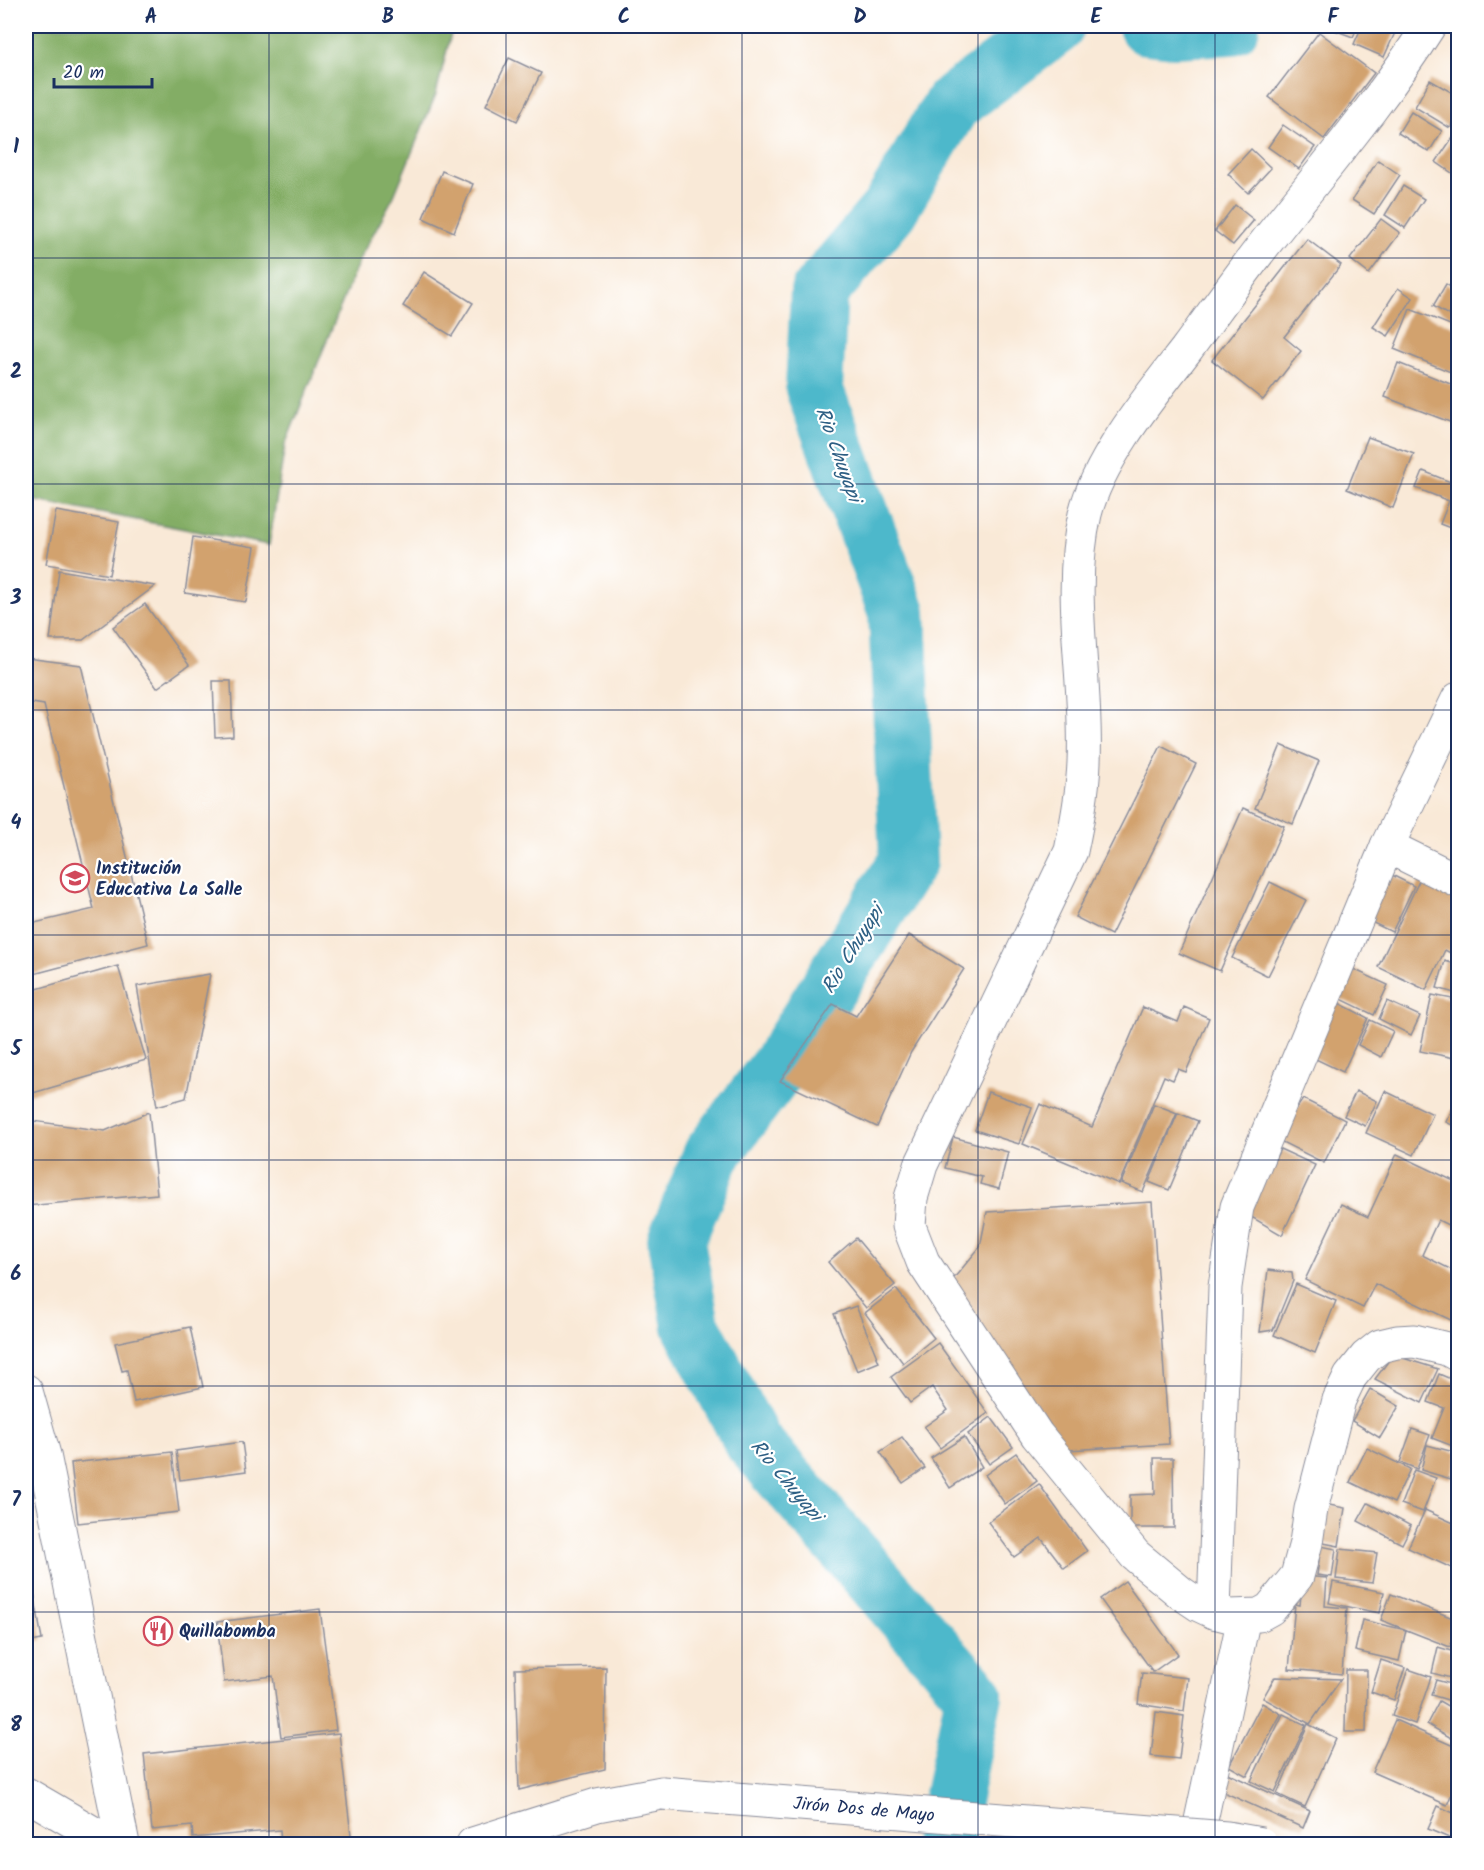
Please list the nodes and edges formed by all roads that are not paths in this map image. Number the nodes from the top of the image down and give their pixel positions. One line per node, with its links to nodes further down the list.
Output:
1 (1429, 26): 7 (main road)
2 (1458, 699): 3 (main road)
3 (1387, 846): 4 (main road); 7 (main road)
4 (1458, 880)
5 (1458, 1355): 7 (main road)
6 (26, 1390): 10 (main road)
7 (1229, 1614): 12 (main road)
8 (26, 1794): 9 (main road)
9 (112, 1845)
10 (123, 1845)
11 (473, 1845): 13 (main road, Jirón Dos de Mayo, bridge)
12 (1196, 1845)
13 (1261, 1845)

